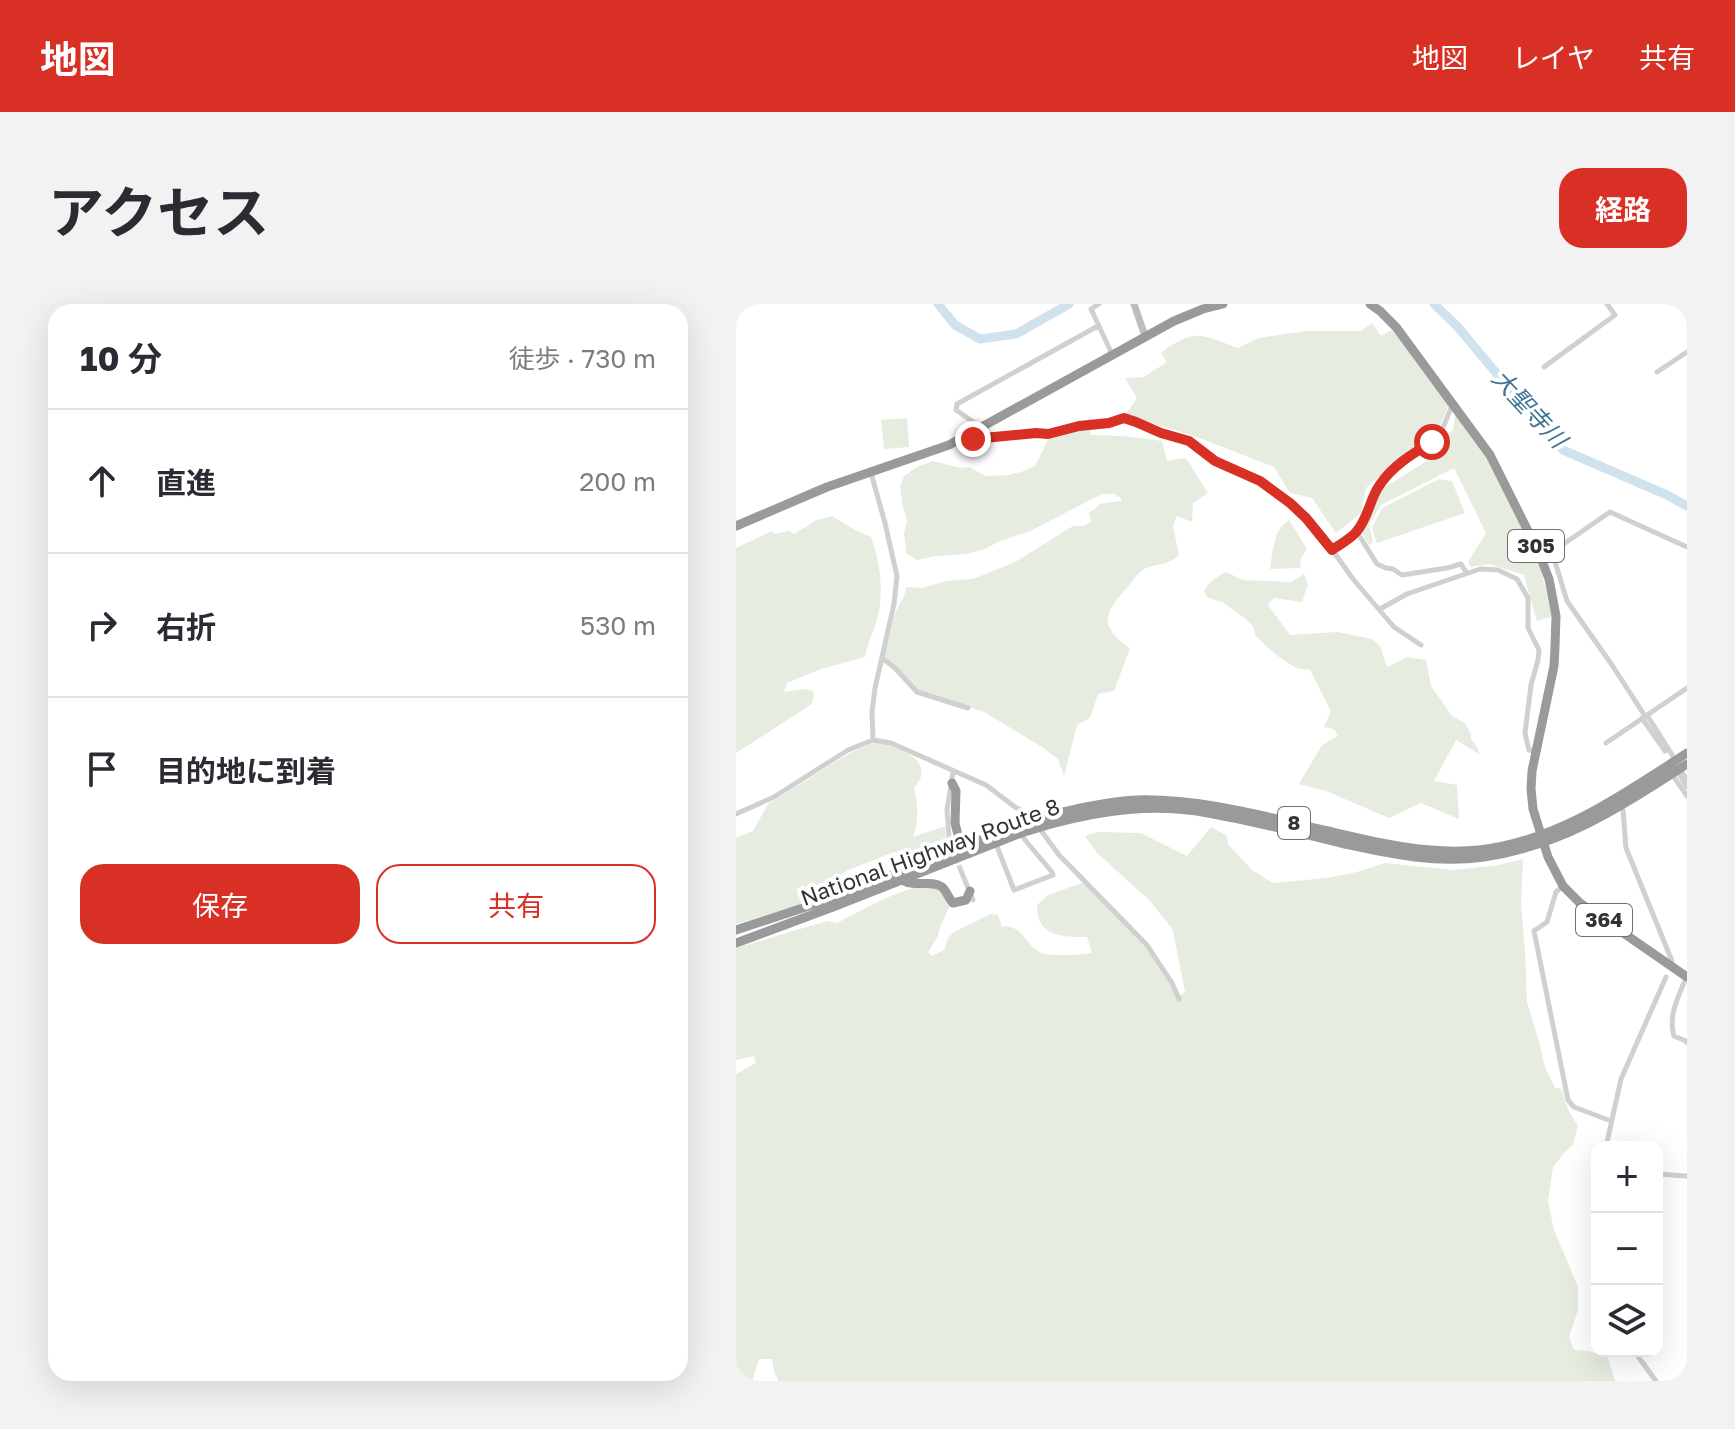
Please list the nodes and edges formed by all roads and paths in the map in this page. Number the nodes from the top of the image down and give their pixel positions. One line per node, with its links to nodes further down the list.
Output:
1 (1099, 304): 6 (street)
2 (1134, 304): 7 (street)
3 (1223, 304): 7 (highway)
4 (1370, 304): 12 (highway, 305)
5 (1607, 304): 10 (street)
6 (1098, 326): 9 (street); 13 (street)
7 (1145, 336): 9 (highway)
8 (1687, 352): 11 (street)
9 (1112, 355): 13 (highway)
10 (1544, 367)
11 (1657, 372)
12 (1456, 407): 17 (street); 29 (highway, 305)
13 (982, 428): 14 (highway)
14 (967, 437): 15 (highway); 19 (street)
15 (871, 473): 16 (highway); 23 (street)
16 (736, 526)
17 (1357, 532): 19 (street); 20 (street)
18 (1687, 547): 26 (street)
19 (1332, 550): 21 (street)
20 (1466, 572): 21 (street); 29 (street)
21 (1380, 609): 22 (street)
22 (1421, 645)
23 (882, 658): 25 (street); 27 (street)
24 (1687, 688): 26 (street)
25 (968, 708)
26 (1645, 717): 28 (street); 30 (street); 32 (street)
27 (873, 740): 33 (street); 39 (street)
28 (1606, 743)
29 (1536, 751): 42 (highway, 305)
30 (1665, 751)
31 (1687, 753): 32 (highway, National Highway Route 8 / 8)
32 (1679, 768): 34 (street); 36 (street); 37 (street); 38 (highway, National Highway Route 8 / 8); 42 (highway, National Highway Route 8 / 8)
33 (953, 772): 35 (street); 54 (street)
34 (1687, 780)
35 (952, 783): 41 (street); 44 (highway)
36 (1687, 787)
37 (1687, 796)
38 (1620, 806): 42 (highway, National Highway Route 8 / 8); 51 (street)
39 (736, 814)
40 (1020, 829): 42 (highway, National Highway Route 8 / 8, bridge); 43 (highway, National Highway Route 8 / 8); 43 (street); 44 (highway, National Highway Route 8 / 8)
41 (949, 837)
42 (1542, 840): 47 (highway, 364)
43 (996, 843): 46 (highway, National Highway Route 8 / 8)
44 (961, 847): 49 (highway, National Highway Route 8 / 8)
45 (961, 871): 48 (street)
46 (902, 880): 48 (highway); 50 (highway, National Highway Route 8 / 8)
47 (1563, 886): 51 (highway, 364); 56 (street)
48 (971, 895)
49 (736, 930)
50 (736, 943)
51 (1670, 966): 53 (highway, 364)
52 (1666, 977): 56 (street)
53 (1687, 977): 55 (street)
54 (1179, 999)
55 (1687, 1043)
56 (1611, 1121): 57 (street)
57 (1607, 1141)
58 (1663, 1174): 59 (street)
59 (1687, 1176)
60 (1638, 1357): 61 (street)
61 (1656, 1381)

